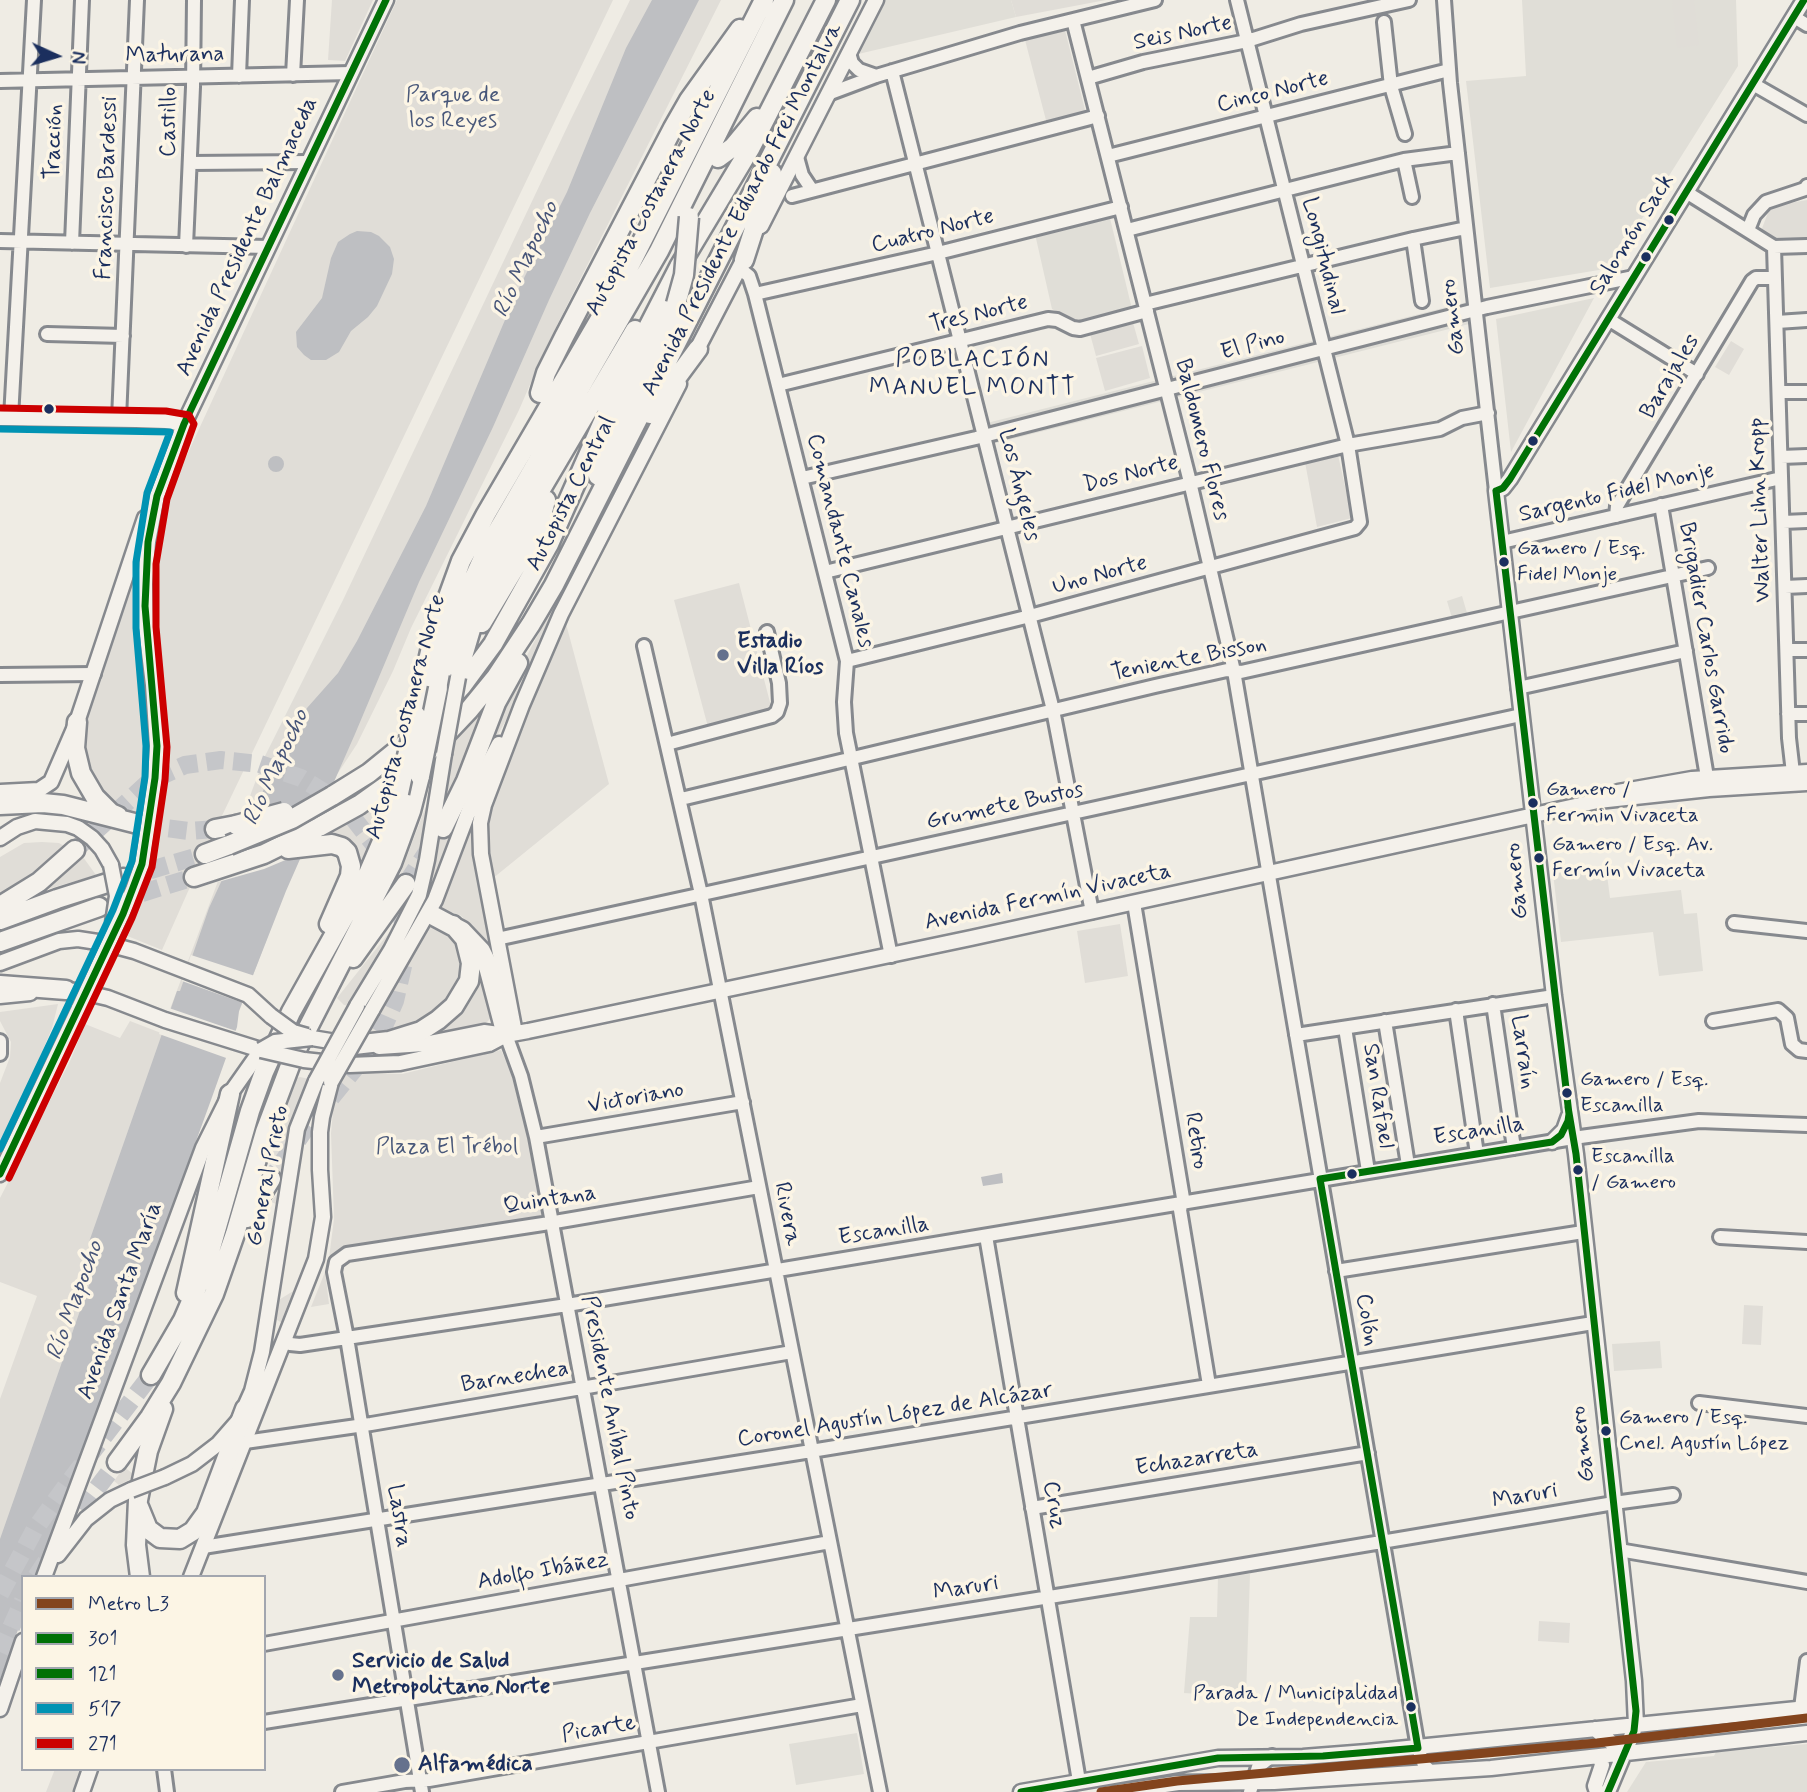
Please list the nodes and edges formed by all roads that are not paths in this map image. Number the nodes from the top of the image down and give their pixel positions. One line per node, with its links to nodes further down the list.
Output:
1 (34, 0): 35 (street)
2 (82, 0): 34 (street, Tracción)
3 (137, 0): 32 (street, Francisco Bardessi)
4 (194, 0): 31 (street, Castillo)
5 (242, 0): 29 (street)
6 (297, 0): 27 (street)
7 (386, 0): 26 (main road, Avenida Presidente Balmaceda)
8 (762, 0): 97 (highway); 99 (highway, Autopista Costanera Norte)
9 (784, 0): 53 (highway, Autopista Costanera Norte)
10 (826, 0): 28 (highway, Autopista Central)
11 (850, 0): 40 (highway, Autopista Central)
12 (876, 0): 23 (main road, Avenida Presidente Eduardo Frei Montalva)
13 (1155, 0): 19 (street)
14 (1237, 0): 22 (street, Longitudinal)
15 (1409, 0): 22 (street, Seis Norte)
16 (1444, 0): 24 (street, Gamero)
17 (1804, 0): 18 (main road, Salomón Sack)
18 (1794, 17): 21 (street); 37 (main road, Salomón Sack)
19 (1073, 20): 25 (street); 33 (street, Baldomero Flores)
20 (1384, 22): 38 (street)
21 (1807, 25)
22 (1247, 41): 33 (street, Seis Norte); 43 (street, Longitudinal)
23 (849, 53): 30 (street); 39 (main road, Avenida Presidente Eduardo Frei Montalva)
24 (1449, 70): 38 (street, Cinco Norte); 45 (street, Gamero)
25 (892, 71): 30 (street); 51 (street, Los Ángeles)
26 (351, 73): 27 (street, Maturana); 50 (main road, Avenida Presidente Balmaceda)
27 (293, 75): 29 (street, Maturana)
28 (788, 75): 48 (highway); 77 (highway, Autopista Central)
29 (239, 76): 31 (street, Maturana)
30 (876, 76): 39 (street)
31 (192, 77): 32 (street, Maturana); 52 (street, Castillo)
32 (134, 78): 34 (street, Maturana); 69 (street, Francisco Bardessi)
33 (1088, 78): 42 (street, Baldomero Flores)
34 (78, 79): 35 (street, Maturana); 68 (street, Tracción)
35 (30, 80): 36 (street, Maturana); 67 (street)
36 (0, 81)
37 (1753, 84): 41 (street); 57 (main road, Salomón Sack)
38 (1391, 86): 43 (street, Cinco Norte); 44 (street)
39 (828, 94): 47 (main road, Avenida Presidente Eduardo Frei Montalva)
40 (794, 108): 75 (highway); 107 (highway, Autopista Central)
41 (1807, 115)
42 (1098, 116): 46 (street, Baldomero Flores); 51 (street)
43 (1266, 117): 46 (street, Cinco Norte); 56 (street, Longitudinal)
44 (1405, 134)
45 (1458, 153): 49 (street); 62 (street, Gamero)
46 (1108, 156): 60 (street, Baldomero Flores)
47 (797, 157): 55 (street); 75 (main road, Avenida Presidente Eduardo Frei Montalva)
48 (718, 158)
49 (1404, 160): 56 (street); 59 (street)
50 (309, 162): 52 (street); 72 (main road, Avenida Presidente Balmaceda)
51 (915, 162): 55 (street); 74 (street, Los Ángeles)
52 (190, 163): 70 (street, Castillo)
53 (701, 169): 120 (highway, bridge); 196 (highway, Autopista Costanera Norte, bridge)
54 (1807, 186): 64 (street)
55 (812, 190): 58 (street)
56 (1284, 190): 63 (street); 76 (street, Longitudinal)
57 (1686, 192): 64 (street); 78 (main road, Salomón Sack)
58 (792, 195)
59 (1412, 197)
60 (1121, 206): 63 (street, Baldomero Flores); 74 (street, Cuatro Norte)
61 (646, 210): 99 (highway)
62 (1466, 228): 65 (street, Tres Norte); 83 (street, Gamero)
63 (1126, 230): 82 (street, Baldomero Flores)
64 (1748, 230): 73 (street)
65 (1413, 239): 76 (street, Tres Norte); 81 (street)
66 (0, 241): 67 (street)
67 (22, 242): 68 (street); 100 (street)
68 (72, 243): 69 (street)
69 (127, 244): 70 (street); 88 (street, Francisco Bardessi)
70 (186, 246): 72 (street)
71 (1807, 246): 73 (street)
72 (268, 247): 102 (main road, Avenida Presidente Balmaceda)
73 (1774, 247): 79 (street, Walter Lihn Kropp)
74 (938, 253): 80 (street, Cuatro Norte); 89 (street, Los Ángeles)
75 (742, 264): 80 (street, Comandante Canales); 90 (main road, Avenida Presidente Eduardo Frei Montalva)
76 (1303, 266): 82 (street, Tres Norte); 91 (street, Longitudinal)
77 (679, 267): 130 (highway, Autopista Central); 139 (highway)
78 (1634, 277): 83 (street, El Pino); 84 (main road, Salomón Sack)
79 (1775, 278): 86 (street, Walter Lihn Kropp); 92 (street, Barajales)
80 (755, 294): 93 (street, Comandante Canales)
81 (1422, 300)
82 (1146, 308): 89 (street, Tres Norte); 94 (street, Baldomero Flores)
83 (1476, 310): 91 (street, El Pino); 98 (street, Gamero)
84 (1608, 319): 92 (street); 111 (main road, Salomón Sack)
85 (1807, 320): 86 (street)
86 (1777, 322): 95 (street, Walter Lihn Kropp)
87 (47, 334): 88 (street)
88 (123, 336): 101 (street, Francisco Bardessi)
89 (961, 342): 93 (street, Tres Norte); 103 (street, Los Ángeles)
90 (698, 348): 107 (highway); 142 (main road, Avenida Presidente Eduardo Frei Montalva)
91 (1324, 349): 94 (street, El Pino); 104 (street, Longitudinal)
92 (1697, 374): 114 (street, Barajales)
93 (778, 385): 108 (street, Comandante Canales)
94 (1167, 390): 103 (street, El Pino); 110 (street, Baldomero Flores)
95 (1779, 392): 96 (street); 105 (street, Walter Lihn Kropp)
96 (1807, 392)
97 (540, 393)
98 (1488, 413): 104 (street, Dos Norte); 111 (street, Gamero)
99 (543, 416): 190 (highway, Autopista Costanera Norte, bridge)
100 (6, 418): 101 (main road)
101 (120, 419): 102 (main road)
102 (184, 424): 112 (main road, Avenida Presidente Balmaceda)
103 (984, 435): 108 (street, El Pino); 118 (street, Los Ángeles)
104 (1348, 445): 110 (street, Dos Norte); 117 (street, Longitudinal)
105 (1781, 457): 106 (street); 109 (street, Walter Lihn Kropp)
106 (1807, 457)
107 (608, 478): 120 (highway, Autopista Central)
108 (802, 478): 123 (street, Comandante Canales)
109 (1782, 478): 113 (street, Sargento Fidel Monje); 116 (street, Walter Lihn Kropp)
110 (1190, 482): 118 (street, Dos Norte); 121 (street, Baldomero Flores)
111 (1496, 491): 119 (main road, Gamero)
112 (157, 496): 138 (main road, Avenida Presidente Balmaceda); 161 (main road, Avenida Presidente Balmaceda)
113 (1661, 505): 114 (street, Sargento Fidel Monje); 124 (street, Brigadier Carlos Garrido)
114 (1616, 516): 119 (street, Sargento Fidel Monje)
115 (1807, 521): 116 (street)
116 (1783, 522): 127 (street, Walter Lihn Kropp)
117 (1360, 523): 121 (street, Uno Norte)
118 (1007, 527): 123 (street, Dos Norte); 129 (street, Los Ángeles)
119 (1502, 542): 128 (main road, Gamero)
120 (570, 552): 125 (highway, Autopista Central)
121 (1211, 568): 129 (street, Uno Norte); 137 (street, Baldomero Flores)
122 (1708, 568): 124 (street, Teniente Bisson)
123 (825, 572): 136 (street, Comandante Canales)
124 (1673, 575): 128 (street, Teniente Bisson); 135 (street, Brigadier Carlos Garrido)
125 (554, 585): 162 (highway); 164 (highway, Autopista Central)
126 (1807, 586): 127 (street)
127 (1785, 587): 133 (street, Walter Lihn Kropp)
128 (1510, 611): 137 (street, Teniente Bisson); 141 (main road, Gamero)
129 (1030, 616): 136 (street, Uno Norte); 143 (street, Los Ángeles)
130 (508, 617): 139 (highway); 155 (highway, Autopista Central)
131 (767, 632): 148 (street)
132 (644, 646): 148 (street, Rivera)
133 (1787, 650): 134 (street); 146 (street, Walter Lihn Kropp)
134 (1807, 650)
135 (1686, 651): 141 (street); 152 (street, Brigadier Carlos Garrido)
136 (847, 661): 149 (street, Comandante Canales)
137 (1234, 671): 143 (street, Teniente Bisson); 151 (street, Baldomero Flores)
138 (93, 674): 140 (street); 147 (main road, Avenida Presidente Balmaceda)
139 (459, 674): 198 (main road, General Prieto, bridge)
140 (0, 675)
141 (1518, 688): 145 (main road, Gamero)
142 (522, 705): 184 (main road, Presidente Aníbal Pinto); 198 (main road, General Prieto)
143 (1053, 710): 149 (street, Teniente Bisson); 160 (street, Los Ángeles)
144 (1807, 714): 146 (street)
145 (1521, 715): 151 (street, Grumete Bustos); 159 (main road, Gamero)
146 (1788, 715): 150 (street, Walter Lihn Kropp)
147 (77, 722): 154 (main road, Avenida Presidente Balmaceda); 161 (highway)
148 (667, 744): 156 (street, Rivera)
149 (850, 759): 156 (street, Teniente Bisson); 168 (street, Comandante Canales)
150 (1800, 772): 152 (main road, Avenida Fermín Vivaceta)
151 (1251, 774): 160 (street, Grumete Bustos); 170 (street, Baldomero Flores)
152 (1707, 777): 157 (main road, Avenida Fermín Vivaceta)
153 (1807, 783): 157 (main road, Avenida Fermín Vivaceta)
154 (0, 792)
155 (334, 794): 163 (highway, bridge); 167 (highway, Autopista Central, bridge)
156 (681, 799): 173 (street, Rivera)
157 (1598, 801): 159 (main road, Avenida Fermín Vivaceta)
158 (0, 805): 161 (highway)
159 (1533, 814): 170 (main road, Avenida Fermín Vivaceta); 195 (main road, Gamero)
160 (1072, 815): 168 (street, Grumete Bustos); 177 (street, Los Ángeles)
161 (141, 822): 187 (main road, Avenida Presidente Balmaceda, bridge)
162 (443, 828)
163 (215, 829)
164 (317, 836): 171 (highway, Autopista Central); 190 (highway)
165 (0, 838): 169 (main road)
166 (75, 850): 175 (highway)
167 (205, 854)
168 (870, 857): 173 (street, Grumete Bustos); 188 (street, Comandante Canales)
169 (117, 872): 180 (highway); 187 (main road, bridge)
170 (1268, 874): 174 (main road, Avenida Fermín Vivaceta); 204 (street, Colón)
171 (194, 877)
172 (406, 884): 186 (highway)
173 (701, 894): 184 (street, Grumete Bustos); 193 (street, Rivera)
174 (1134, 903): 177 (main road, Avenida Fermín Vivaceta); 229 (street, Retiro)
175 (0, 906)
176 (99, 907): 185 (highway)
177 (1092, 912): 188 (main road, Avenida Fermín Vivaceta)
178 (432, 915): 182 (highway)
179 (396, 917): 186 (highway)
180 (0, 920)
181 (1734, 923): 183 (street)
182 (453, 925): 203 (highway); 208 (highway)
183 (1807, 931)
184 (497, 939): 203 (main road, Presidente Aníbal Pinto)
185 (0, 942)
186 (364, 944): 196 (highway)
187 (108, 945): 217 (main road, Avenida Presidente Balmaceda, bridge)
188 (891, 956): 193 (main road, Avenida Fermín Vivaceta)
189 (0, 963): 205 (main road, bridge)
190 (312, 974): 244 (highway, Autopista Costanera Norte)
191 (0, 985): 192 (highway)
192 (66, 990): 194 (main road, Avenida Fermín Vivaceta); 207 (main road, Avenida Fermín Vivaceta)
193 (720, 990): 203 (main road, Avenida Fermín Vivaceta); 213 (street, Rivera)
194 (0, 996)
195 (1554, 996): 197 (street); 214 (main road, Gamero)
196 (323, 997): 236 (highway, Autopista Costanera Norte)
197 (1493, 1004): 199 (street); 220 (street, Larraín)
198 (364, 1008): 241 (main road, General Prieto, bridge); 243 (main road, General Prieto, bridge)
199 (1456, 1010): 200 (street); 222 (street)
200 (1385, 1021): 202 (street); 223 (street, Escanilla)
201 (1713, 1021): 209 (street)
202 (1345, 1028): 204 (street); 224 (street, San Rafael)
203 (511, 1034): 208 (main road, Avenida Fermín Vivaceta); 211 (main road, Avenida Fermín Vivaceta, bridge); 216 (street, Presidente Aníbal Pinto)
204 (1296, 1035): 227 (street, Colón)
205 (314, 1038): 208 (main road, Avenida Fermín Vivaceta); 211 (main road, bridge)
206 (0, 1041): 210 (street)
207 (235, 1043): 211 (main road, Avenida Fermín Vivaceta); 211 (main road)
208 (354, 1045)
209 (1807, 1051)
210 (0, 1054)
211 (254, 1057): 212 (main road, Avenida Santa María)
212 (230, 1094): 244 (highway); 270 (main road, Avenida Santa María)
213 (743, 1102): 216 (street, Victoriano); 228 (street, Rivera)
214 (1569, 1114): 218 (main road, Gamero); 219 (main road)
215 (1807, 1125): 218 (street, Escanilla)
216 (536, 1137): 230 (street, Presidente Aníbal Pinto)
217 (18, 1138): 221 (main road); 225 (main road, Avenida Presidente Balmaceda)
218 (1573, 1138): 219 (street, Escanilla); 231 (main road, Gamero)
219 (1552, 1142): 220 (street, Escanilla)
220 (1514, 1148): 222 (street, Escanilla)
221 (0, 1153)
222 (1478, 1154): 223 (street, Escanilla)
223 (1408, 1165): 224 (street, Escanilla)
224 (1368, 1171): 227 (street, Escanilla)
225 (0, 1174)
226 (271, 1179): 236 (highway)
227 (1320, 1179): 229 (street, Escanilla); 238 (street, Colón)
228 (759, 1187): 230 (street, Quintana); 237 (street, Rivera)
229 (1182, 1205): 232 (street, Escanilla); 249 (street, Retiro)
230 (552, 1223): 235 (street, Quintana); 239 (street, Presidente Aníbal Pinto)
231 (1583, 1232): 238 (street); 240 (main road, Gamero)
232 (986, 1236): 237 (street, Escanilla); 253 (street, Cruz)
233 (1720, 1237): 234 (street)
234 (1807, 1242)
235 (347, 1254): 242 (street, Lastra)
236 (228, 1255): 246 (highway, Autopista Costanera Norte)
237 (776, 1271): 239 (street, Escanilla); 245 (street, Rivera)
238 (1336, 1271): 247 (street, Colón)
239 (567, 1305): 242 (street, Escanilla); 250 (street, Presidente Aníbal Pinto)
240 (1593, 1323): 247 (street, Coronel Agustín López de Alcázar); 263 (main road, Gamero)
241 (266, 1324): 243 (main road); 252 (main road, General Prieto)
242 (347, 1338): 243 (street, Escanilla); 255 (street, Lastra)
243 (285, 1339): 256 (main road, General Prieto)
244 (173, 1340): 248 (highway, Autopista Costanera Norte)
245 (792, 1352): 250 (street, Barnechea); 257 (street, Rivera)
246 (183, 1359): 259 (highway, Autopista Costanera Norte); 261 (highway)
247 (1352, 1363): 249 (street, Coronel Agustín López de Alcázar); 258 (street, Colón)
248 (151, 1376)
249 (1209, 1385): 253 (street, Coronel Agustín López de Alcázar)
250 (583, 1388): 255 (street, Barnechea); 260 (street, Presidente Aníbal Pinto)
251 (1699, 1403): 254 (street)
252 (245, 1409): 261 (main road, General Prieto, bridge); 261 (highway)
253 (1017, 1416): 257 (street, Coronel Agustín López de Alcázar); 264 (street, Cruz)
254 (1807, 1416)
255 (361, 1424): 256 (street, Barnechea); 265 (street, Lastra)
256 (245, 1442): 268 (main road, General Prieto)
257 (812, 1451): 260 (street, Coronel Agustín López de Alcázar); 266 (street, Rivera)
258 (1368, 1454): 264 (street, Echazarreta); 267 (street, Colón)
259 (117, 1462)
260 (601, 1485): 265 (street, Coronel Agustín López de Alcázar); 274 (street, Presidente Aníbal Pinto)
261 (134, 1495): 271 (main road, General Prieto); 272 (highway)
262 (1673, 1495): 263 (street, Maruri)
263 (1614, 1503): 267 (street, Maruri); 269 (main road, Gamero)
264 (1032, 1508): 276 (street, Cruz)
265 (377, 1520): 268 (street, Coronel Agustín López de Alcázar); 277 (street, Lastra)
266 (830, 1542): 274 (street, Adolfo Ibáñez); 278 (street, Rivera)
267 (1383, 1542): 276 (street, Maruri); 292 (street, Colón)
268 (203, 1547): 273 (main road, General Prieto)
269 (1619, 1550): 275 (street); 288 (main road, Gamero)
270 (44, 1575)
271 (45, 1575)
272 (141, 1575)
273 (192, 1575)
274 (619, 1580): 277 (street, Adolfo Ibáñez); 282 (street, Presidente Aníbal Pinto)
275 (1807, 1583)
276 (1047, 1598): 278 (street, Maruri); 299 (street, Cruz)
277 (393, 1620): 279 (street, Adolfo Ibáñez); 283 (street, Lastra)
278 (847, 1630): 282 (street, Maruri); 284 (street, Rivera)
279 (266, 1644)
280 (21, 1647): 286 (main road)
281 (1807, 1661): 285 (street)
282 (634, 1663): 283 (street, Maruri); 291 (street, Presidente Aníbal Pinto)
283 (407, 1700): 287 (street, Maruri); 300 (street, Lastra)
284 (862, 1705): 291 (street, Picarte); 306 (street, Rivera)
285 (1804, 1708): 288 (main road)
286 (0, 1709)
287 (266, 1722)
288 (1636, 1725): 289 (main road); 293 (main road, Gamero)
289 (1595, 1730): 292 (main road); 293 (main road)
290 (1807, 1733): 293 (main road)
291 (649, 1743): 300 (street, Picarte); 305 (street, Presidente Aníbal Pinto)
292 (1418, 1748): 294 (main road); 298 (street, Colón)
293 (1624, 1754): 295 (main road); 310 (main road, Gamero)
294 (1272, 1756): 299 (main road); 301 (street)
295 (1600, 1756): 298 (main road); 309 (main road)
296 (89, 1771): 302 (main road)
297 (164, 1771): 303 (street)
298 (1430, 1771): 301 (main road)
299 (1079, 1780): 307 (main road)
300 (421, 1786): 304 (street, Picarte)
301 (1251, 1787): 308 (main road)
302 (82, 1792)
303 (167, 1792)
304 (342, 1792)
305 (658, 1792)
306 (880, 1792)
307 (1021, 1792)
308 (1119, 1792)
309 (1597, 1792)
310 (1608, 1792)

